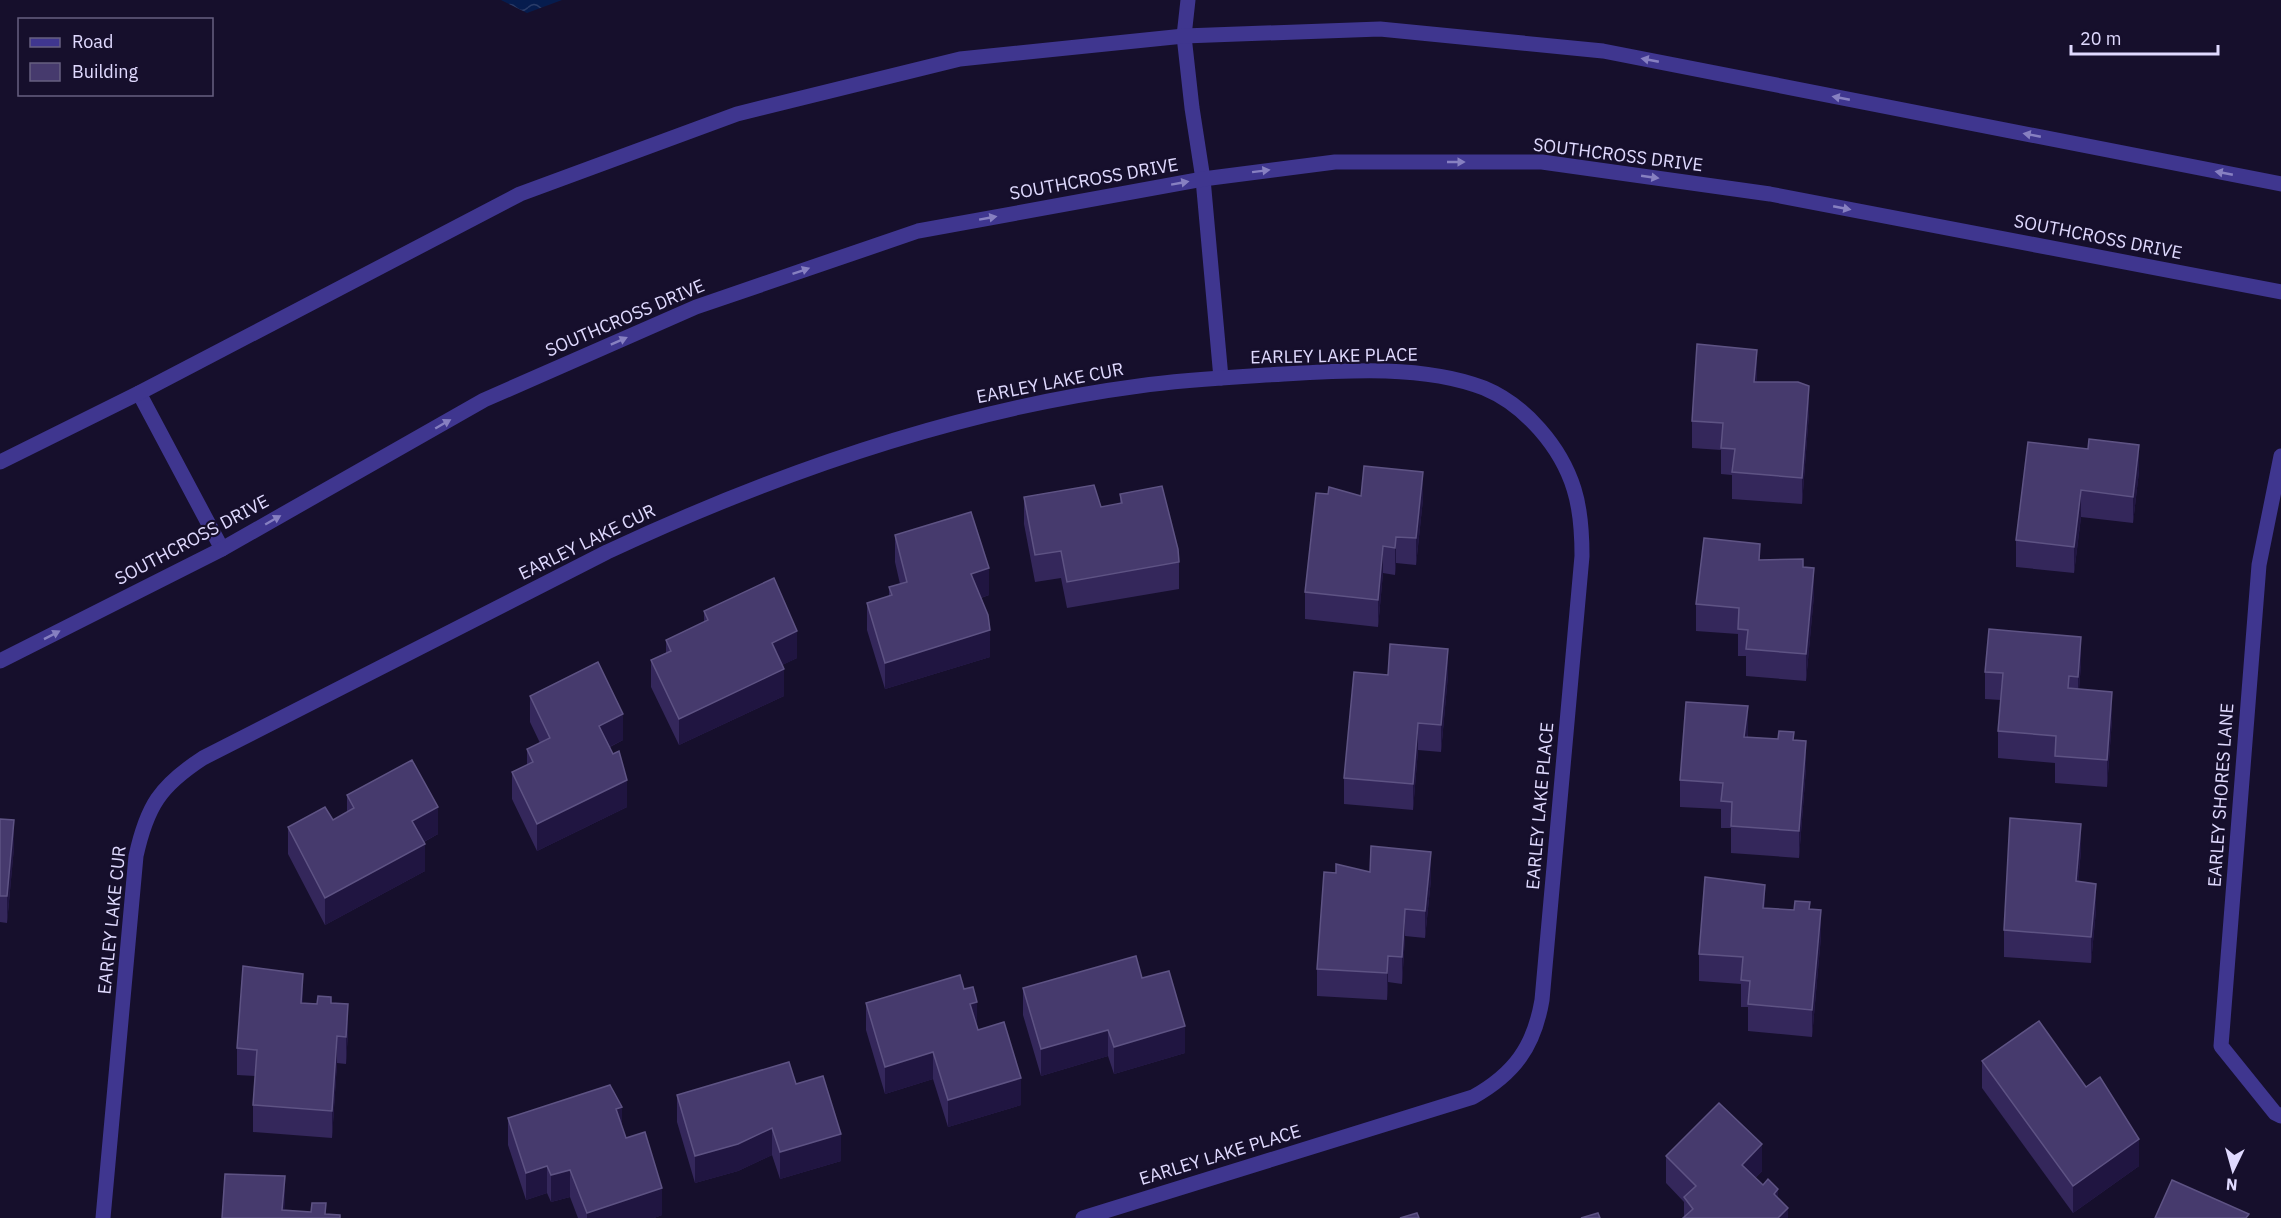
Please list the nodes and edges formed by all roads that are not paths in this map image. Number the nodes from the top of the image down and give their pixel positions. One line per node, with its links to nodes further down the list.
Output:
1 (1188, 0): 2 (street)
2 (1184, 36): 3 (street); 4 (street, one-way to 2); 7 (street)
3 (1203, 178): 5 (street, SOUTHCROSS DRIVE, one-way to 5); 6 (street); 10 (street, SOUTHCROSS DRIVE, one-way to 3)
4 (2281, 184)
5 (2281, 292)
6 (1221, 378): 13 (street, EARLEY LAKE CUR); 14 (street, EARLEY LAKE PLACE)
7 (139, 393): 9 (street); 10 (street)
8 (2281, 456): 12 (street, EARLEY SHORES LANE)
9 (0, 462)
10 (222, 549): 11 (street, SOUTHCROSS DRIVE, one-way to 10)
11 (0, 661)
12 (2281, 1116)
13 (103, 1218)
14 (1083, 1218)

